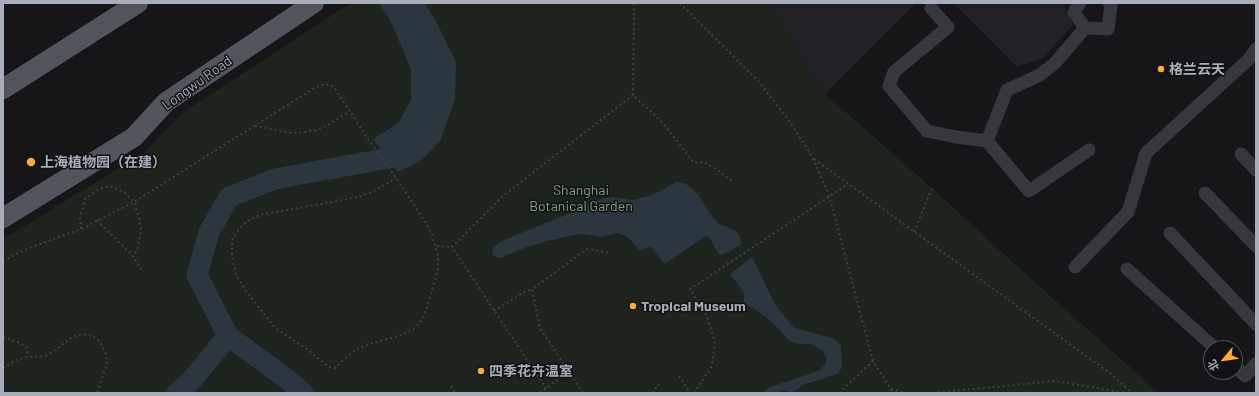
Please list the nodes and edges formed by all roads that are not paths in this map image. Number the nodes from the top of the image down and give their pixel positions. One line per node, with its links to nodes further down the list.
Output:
1 (138, 3): 8 (main road)
2 (314, 3): 14 (main road, Longwu Road)
3 (1080, 3): 6 (street)
4 (1109, 3): 6 (street)
5 (931, 8): 9 (street)
6 (1085, 28): 9 (street)
7 (1256, 49): 17 (street)
8 (3, 89)
9 (987, 141): 10 (street)
10 (1089, 150)
11 (1241, 154): 12 (street)
12 (1256, 170)
13 (1205, 193): 16 (street)
14 (3, 218)
15 (1170, 233): 19 (street)
16 (1256, 246)
17 (1075, 267)
18 (1127, 269): 20 (street)
19 (1256, 324)
20 (1206, 340)
21 (1256, 364): 22 (street)
22 (1243, 374)

